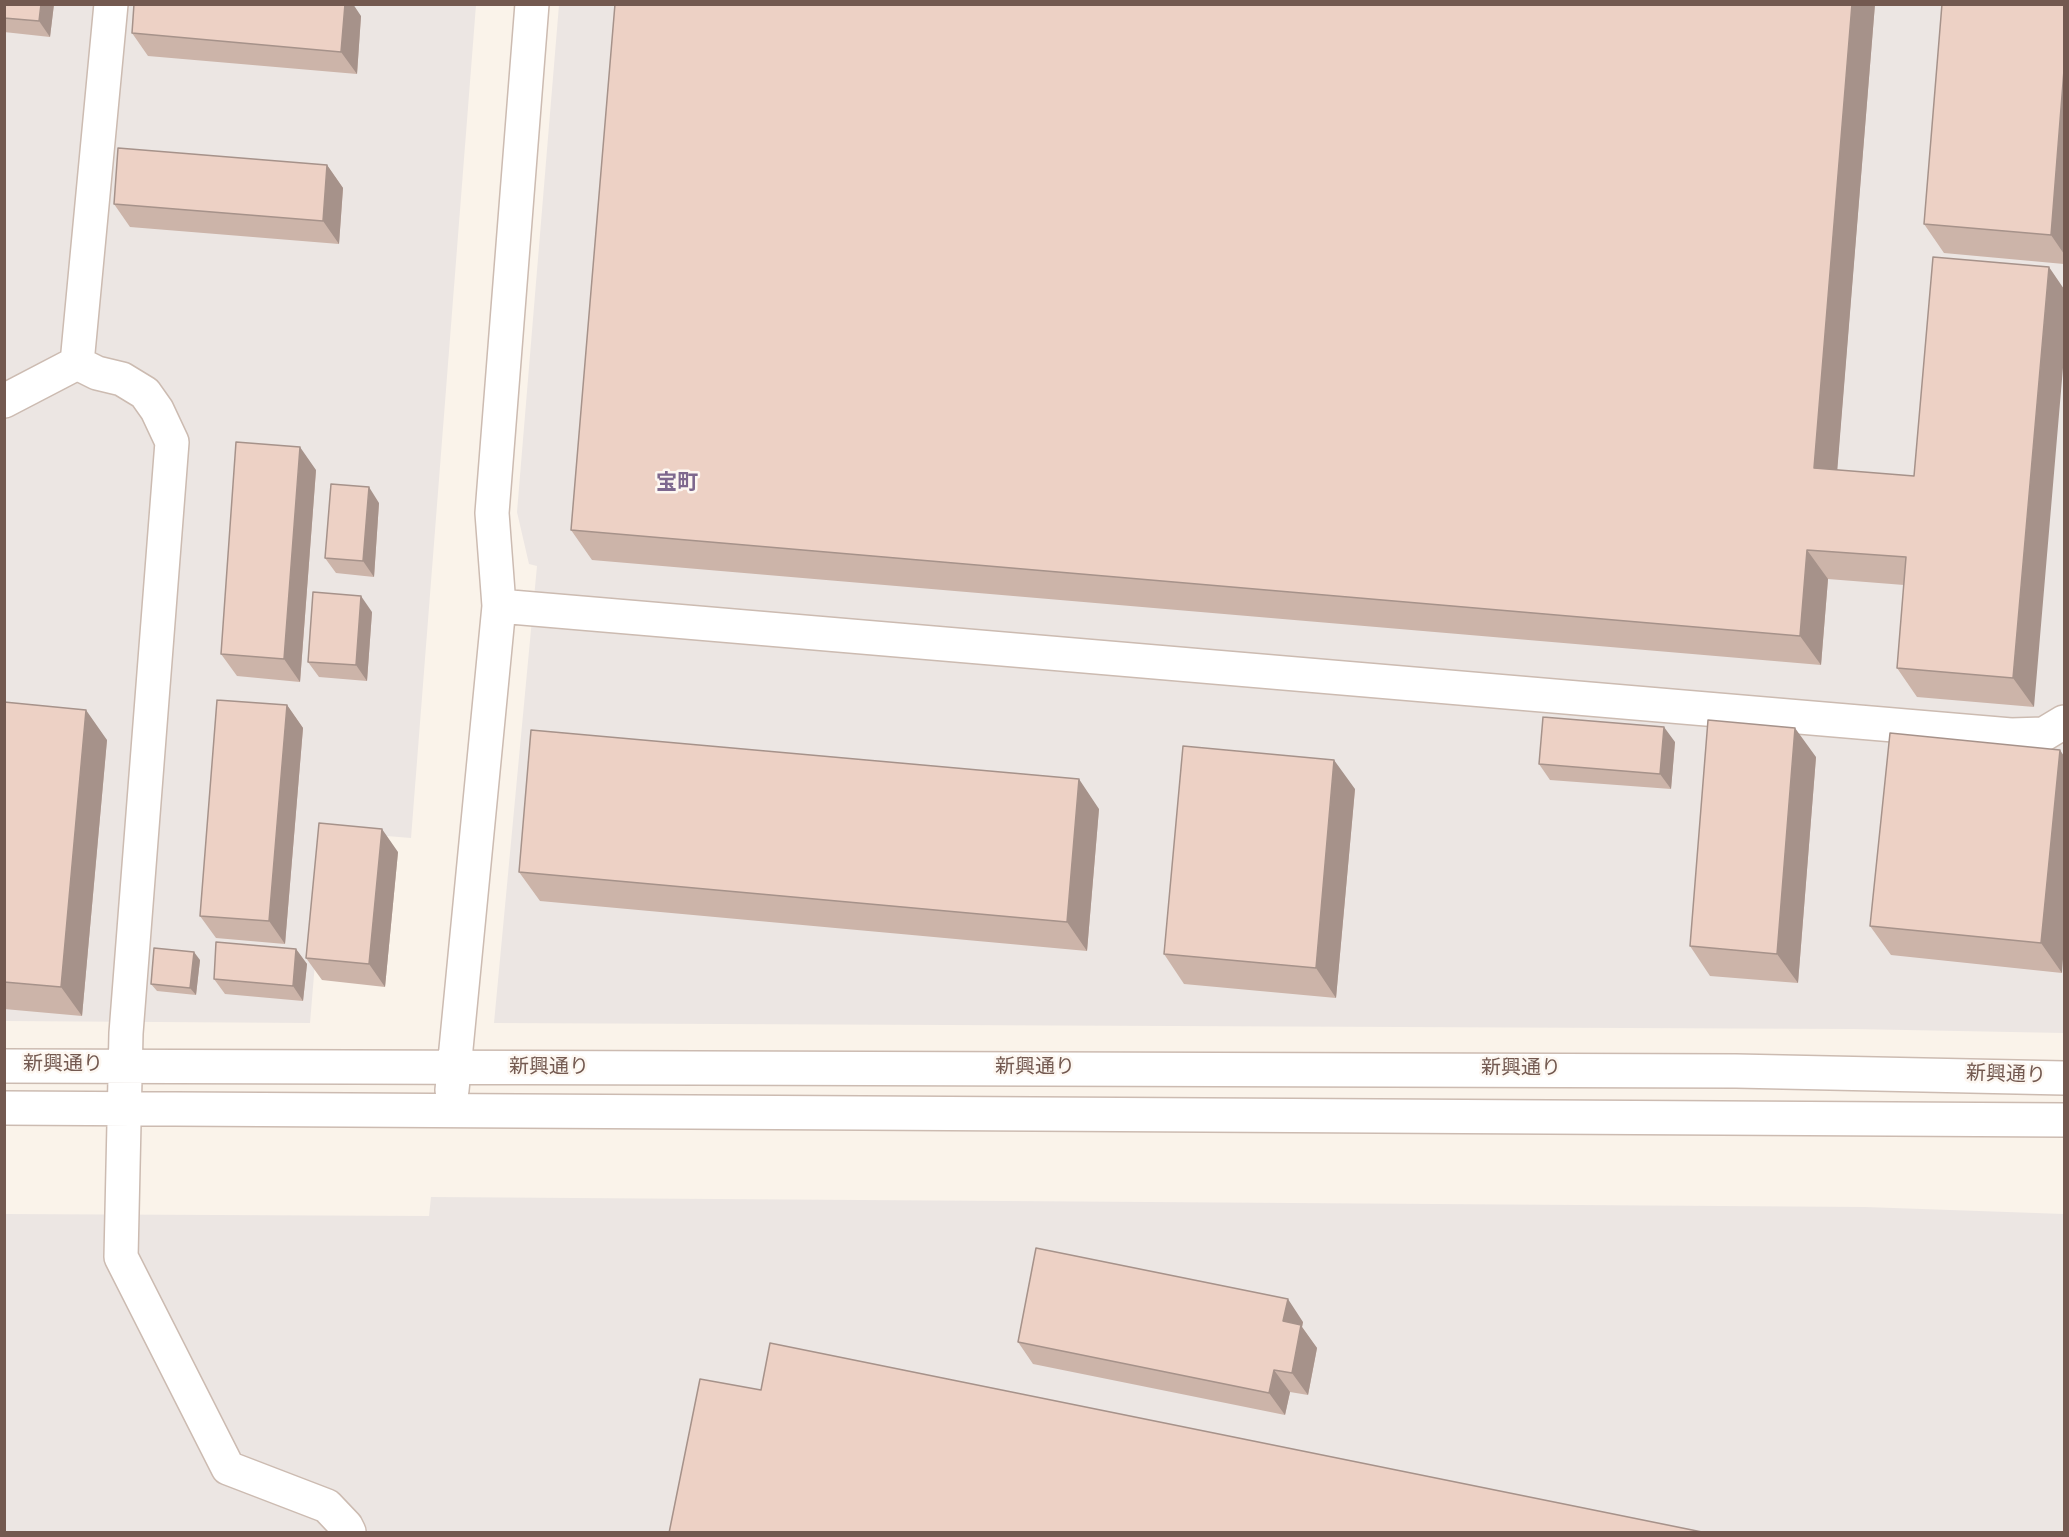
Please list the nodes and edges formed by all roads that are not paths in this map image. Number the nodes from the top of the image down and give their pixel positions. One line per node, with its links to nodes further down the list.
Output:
1 (111, 4): 3 (street)
2 (532, 4): 5 (street)
3 (76, 363): 4 (street); 8 (street)
4 (4, 401)
5 (499, 606): 6 (street); 9 (street)
6 (2064, 722)
7 (4, 1066): 8 (street, 新興通り)
8 (124, 1066): 9 (street, 新興通り); 12 (street)
9 (452, 1068): 10 (street, 新興通り); 13 (street)
10 (2064, 1078)
11 (4, 1108): 12 (street)
12 (123, 1108): 13 (street); 15 (street)
13 (452, 1110): 14 (street)
14 (2064, 1120)
15 (349, 1533)

